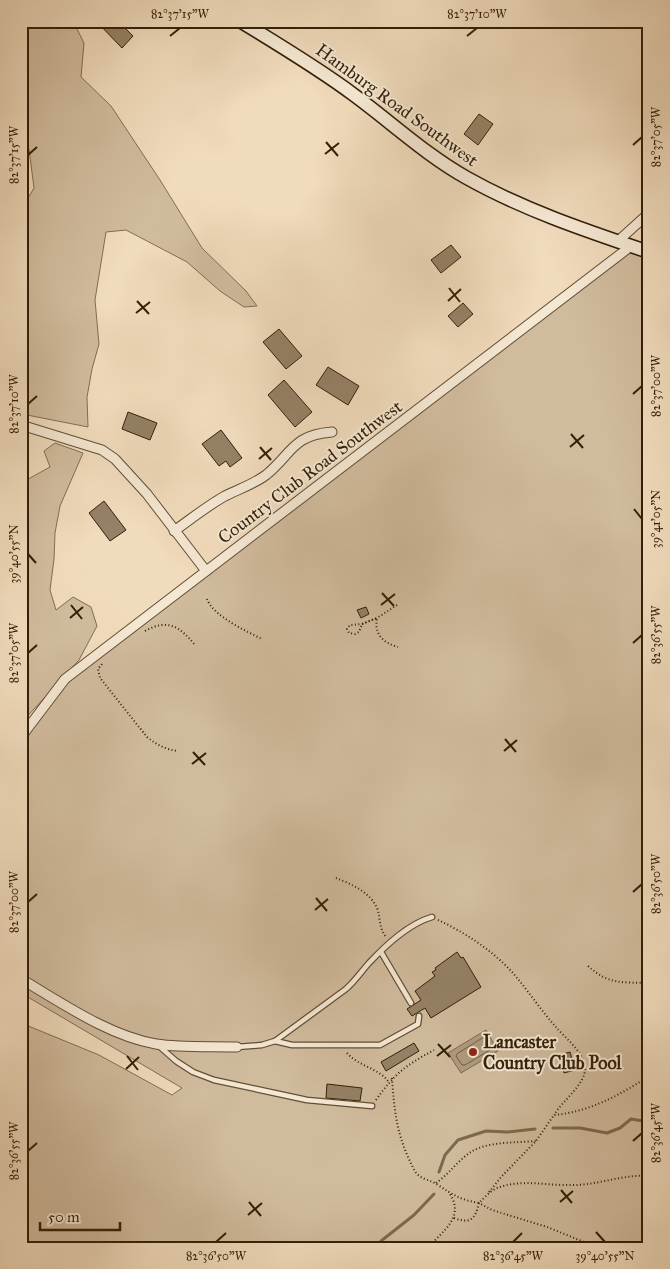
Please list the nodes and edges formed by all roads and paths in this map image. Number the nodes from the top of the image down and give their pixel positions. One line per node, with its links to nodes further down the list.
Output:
1 (240, 21): 3 (street, Hamburg Road Southwest)
2 (649, 213): 3 (street)
3 (618, 242): 4 (street, Hamburg Road Southwest)
4 (632, 246): 5 (street, Hamburg Road Southwest); 9 (street, Country Club Road Southwest)
5 (649, 252)
6 (21, 425): 8 (street)
7 (332, 432): 8 (street)
8 (174, 531): 9 (street)
9 (206, 571): 19 (street, Country Club Road Southwest)
10 (207, 599): 15 (path)
11 (397, 605): 12 (path)
12 (377, 618): 13 (path); 17 (path)
13 (362, 624): 13 (path)
14 (142, 633): 16 (path)
15 (262, 639)
16 (195, 645)
17 (398, 647)
18 (103, 662): 20 (path)
19 (21, 737)
20 (177, 751)
21 (336, 878): 23 (path)
22 (432, 917): 23 (lane); 39 (path)
23 (391, 943): 24 (lane)
24 (381, 952): 28 (lane); 30 (lane)
25 (588, 966): 27 (path)
26 (21, 979): 31 (street)
27 (649, 984)
28 (411, 1003)
29 (419, 1016): 32 (lane)
30 (275, 1041): 32 (lane); 33 (lane)
31 (156, 1044): 33 (street); 38 (lane)
32 (345, 1046): 37 (path)
33 (238, 1047)
34 (434, 1050): 36 (path)
35 (649, 1076): 39 (path)
36 (392, 1078): 37 (path); 42 (path)
37 (388, 1082): 38 (path)
38 (372, 1106)
39 (554, 1115): 40 (path)
40 (536, 1141): 42 (path); 44 (path)
41 (649, 1176): 44 (path)
42 (436, 1183): 43 (path)
43 (450, 1194): 45 (path); 46 (path)
44 (488, 1194): 45 (path)
45 (479, 1203): 46 (path); 48 (path)
46 (454, 1218): 47 (path)
47 (428, 1248)
48 (599, 1248)

